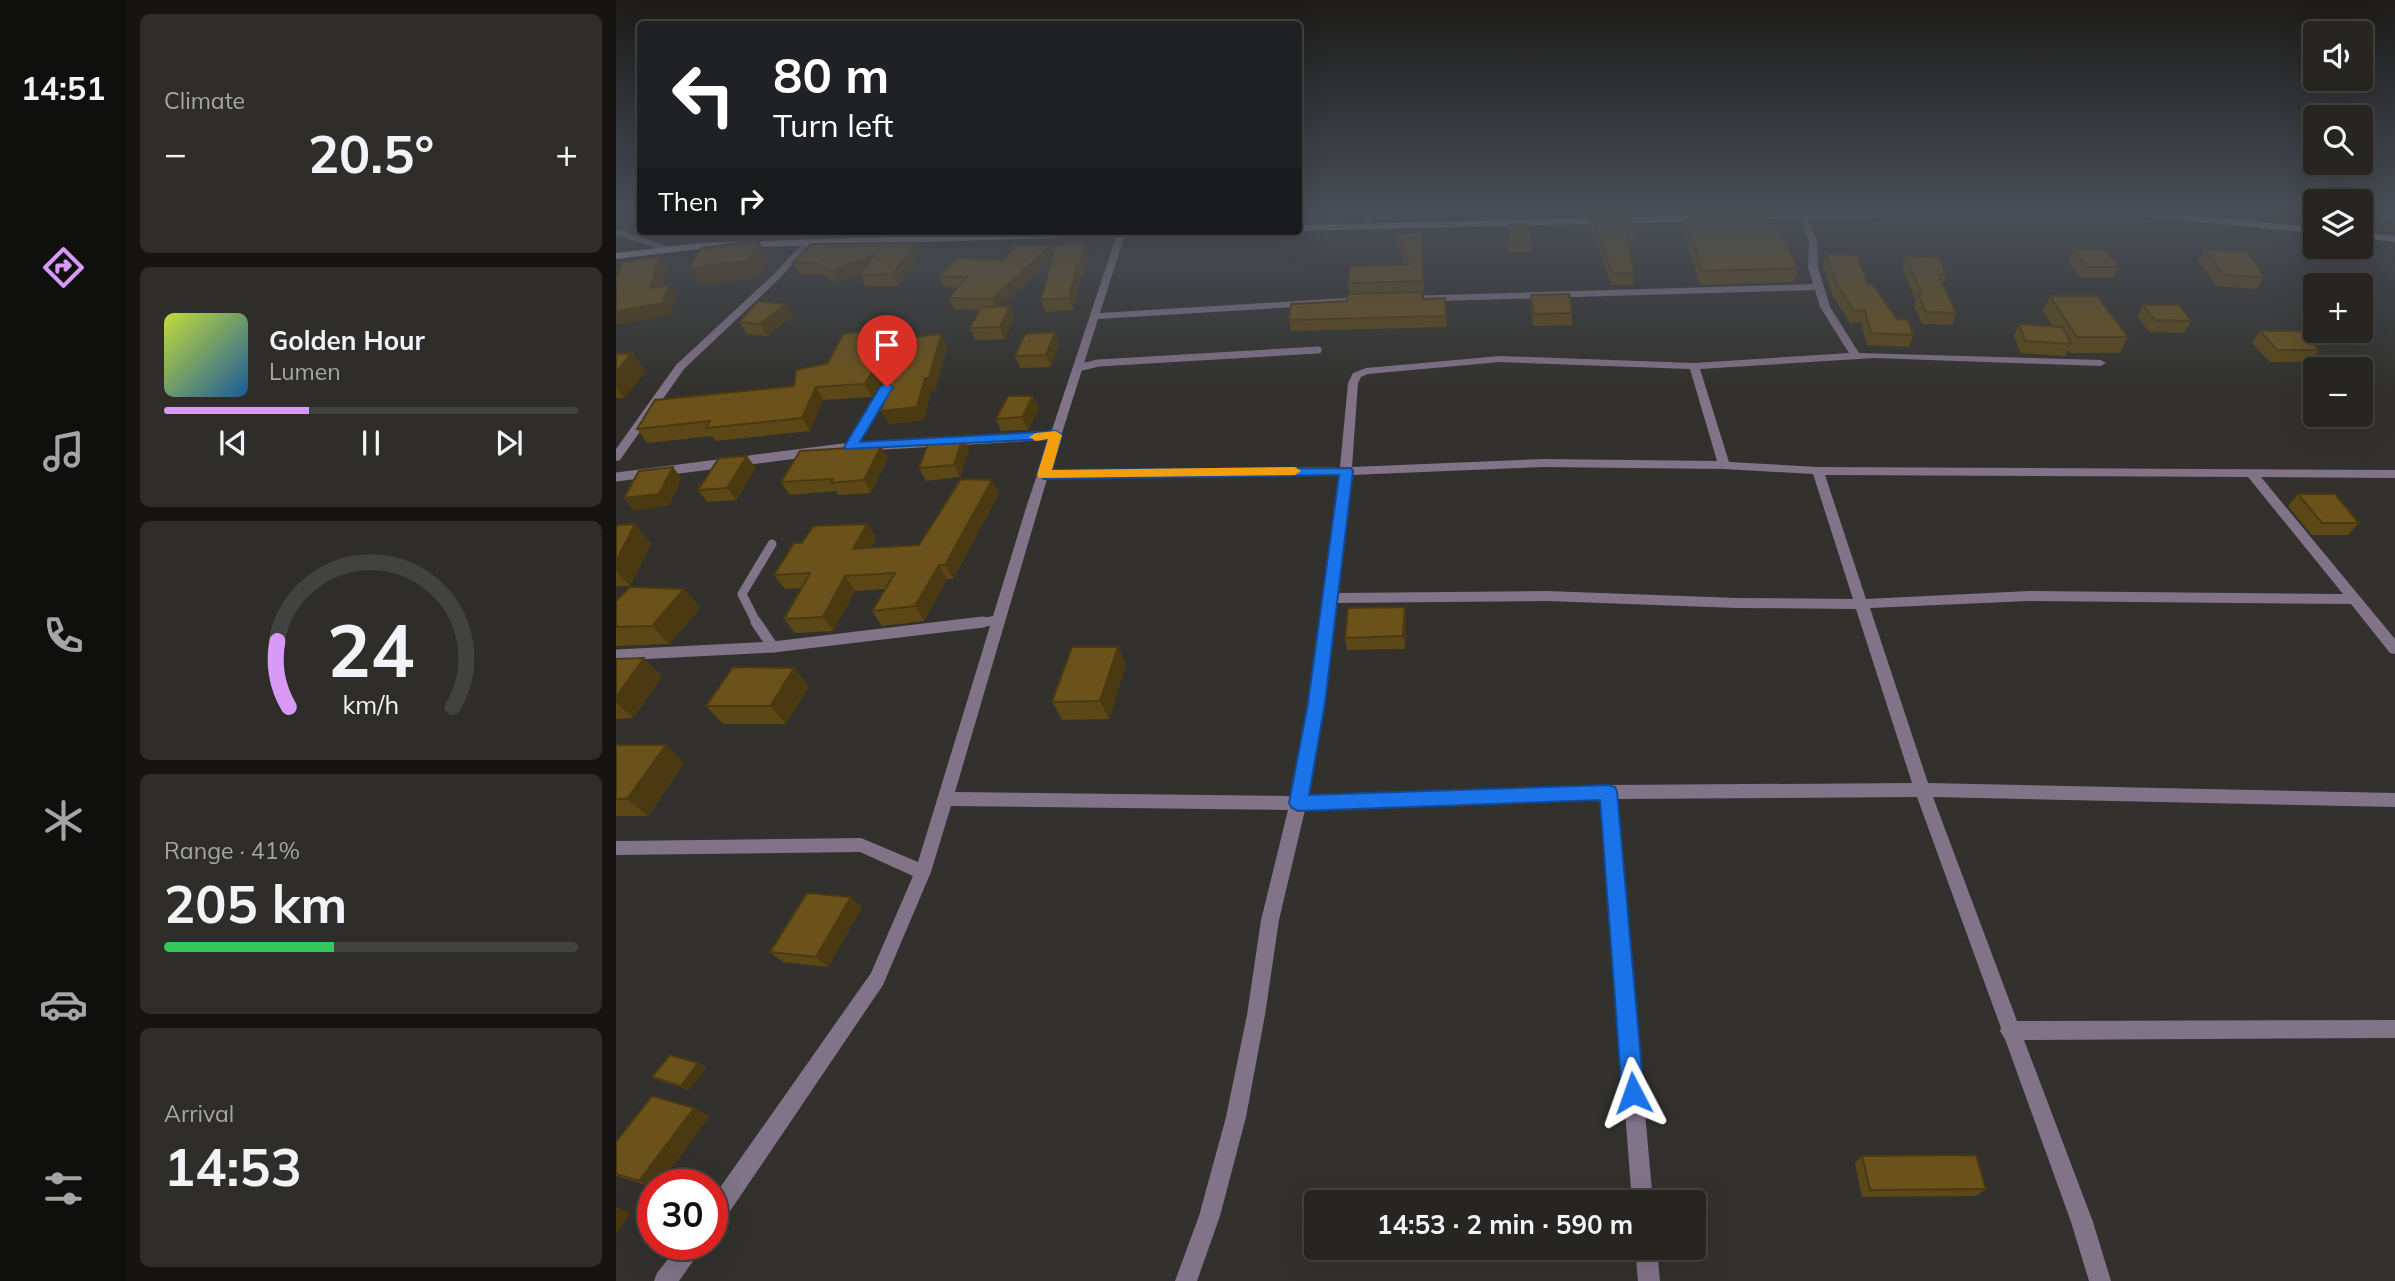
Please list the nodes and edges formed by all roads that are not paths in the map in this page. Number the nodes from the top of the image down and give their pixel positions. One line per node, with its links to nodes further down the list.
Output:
1 (780, 273): 16 (street)
2 (1108, 273): 7 (street)
3 (1815, 273): 4 (street)
4 (1819, 287): 5 (street); 9 (street)
5 (1387, 299)
6 (1374, 300): 7 (street)
7 (1094, 316): 13 (street)
8 (1318, 350): 13 (lane)
9 (1856, 356): 10 (street); 11 (street)
10 (2101, 363)
11 (1693, 366): 17 (street); 18 (street)
12 (898, 367): 15 (lane)
13 (1078, 368): 14 (street)
14 (1056, 435): 15 (lane); 21 (street)
15 (851, 447): 23 (lane)
16 (616, 457)
17 (1724, 466): 18 (street); 19 (street)
18 (1346, 471): 21 (street); 25 (street)
19 (1818, 471): 22 (street); 27 (street)
20 (2395, 474): 22 (street)
21 (1044, 475): 28 (street)
22 (2253, 475): 26 (street)
23 (616, 477)
24 (772, 544): 29 (lane)
25 (1330, 597): 27 (street); 36 (street)
26 (2354, 599): 27 (street); 30 (street)
27 (1861, 604): 32 (street)
28 (999, 620): 29 (lane); 34 (street)
29 (773, 647): 31 (lane)
30 (2395, 649)
31 (616, 655)
32 (1922, 790): 33 (street); 35 (street); 40 (street)
33 (1608, 792): 36 (street); 41 (street)
34 (945, 799): 36 (street); 38 (street)
35 (2395, 800)
36 (1298, 803): 46 (street)
37 (616, 849): 38 (street)
38 (923, 872): 42 (street)
39 (2395, 1029): 40 (street)
40 (2009, 1031): 48 (street)
41 (1641, 1190)
42 (728, 1195)
43 (681, 1260): 45 (street)
44 (1647, 1260): 47 (street)
45 (665, 1281)
46 (1186, 1281)
47 (1649, 1281)
48 (2100, 1281)

